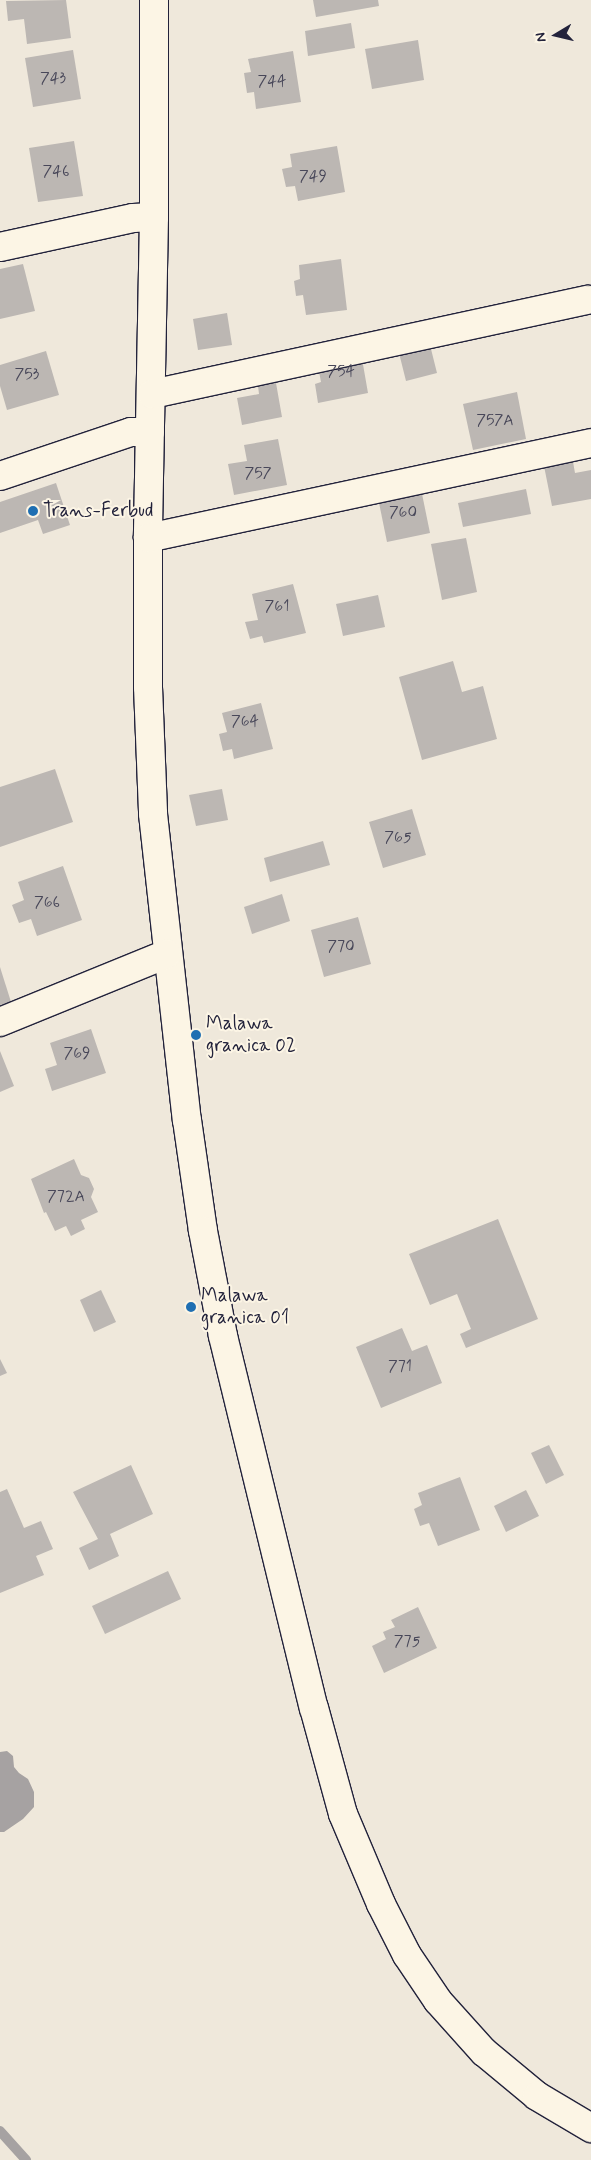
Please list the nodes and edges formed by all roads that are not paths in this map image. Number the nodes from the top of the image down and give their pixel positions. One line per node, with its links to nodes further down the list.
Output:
1 (154, 0): 2 (street)
2 (154, 217): 3 (street); 5 (street)
3 (0, 247)
4 (588, 300): 5 (street)
5 (152, 394): 6 (street)
6 (150, 432): 8 (street); 9 (street)
7 (591, 443): 9 (street)
8 (0, 476)
9 (148, 538): 10 (street)
10 (167, 954): 11 (street); 12 (street)
11 (0, 1022)
12 (591, 2128)

